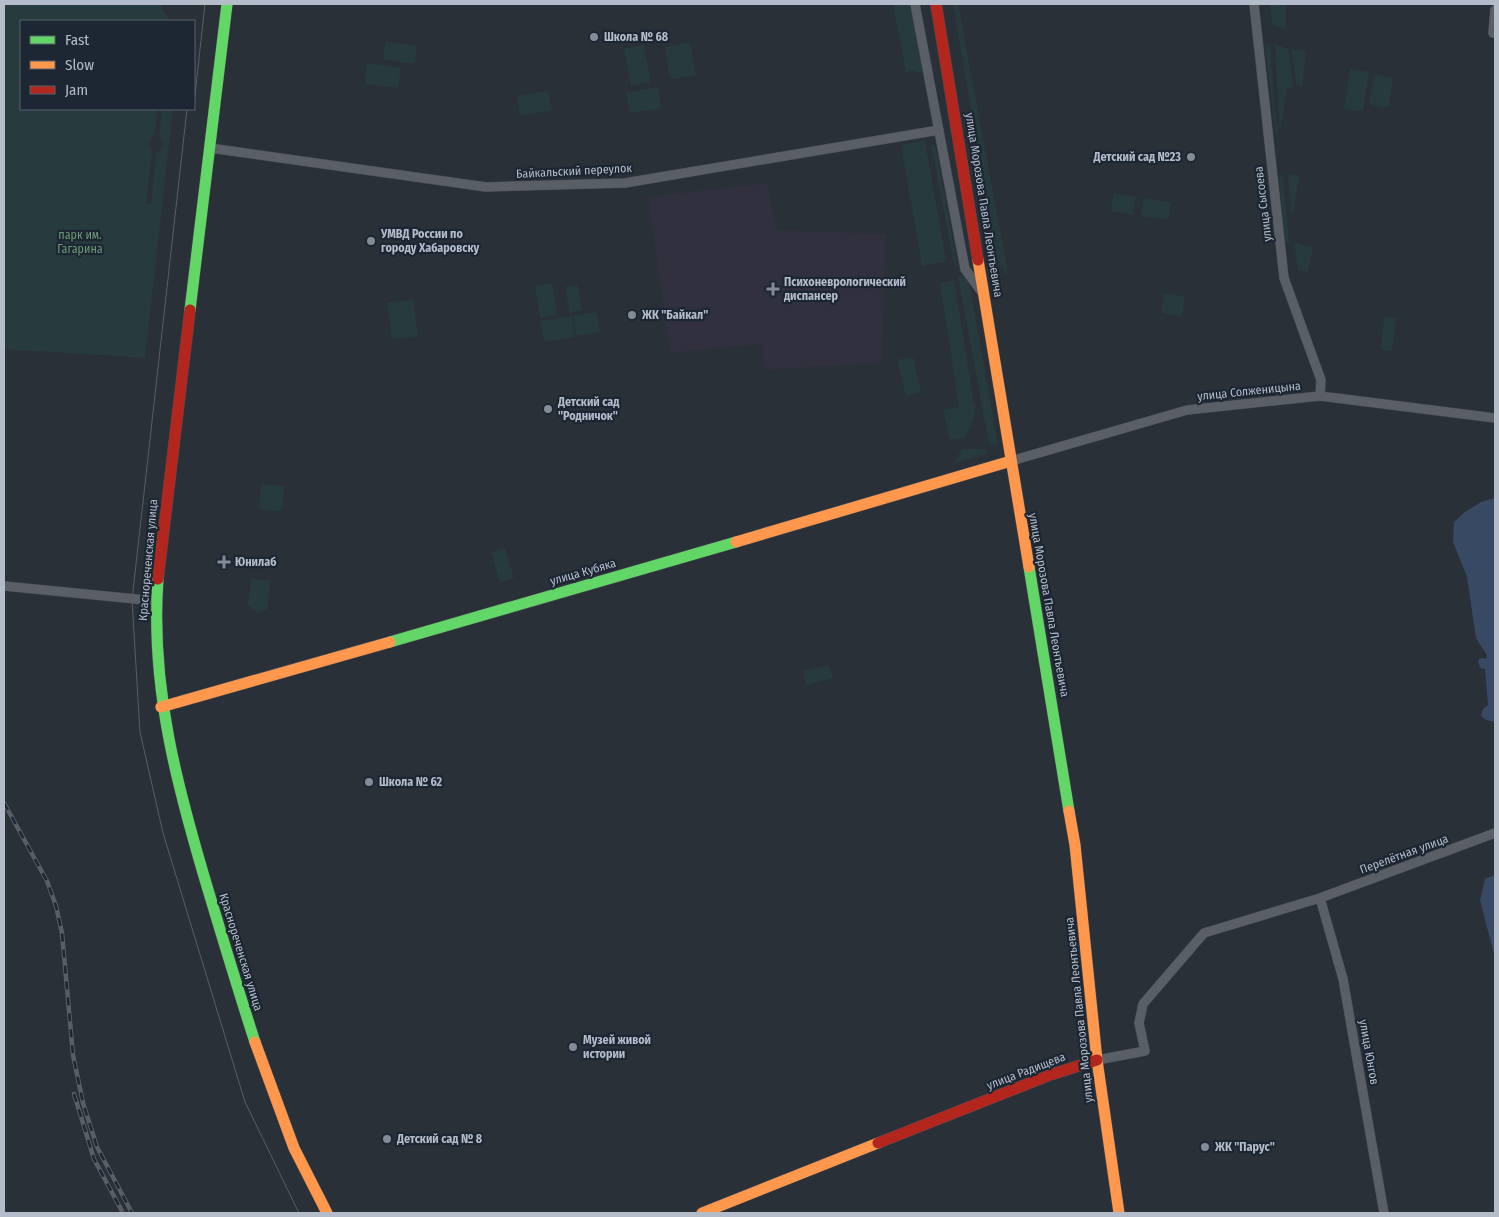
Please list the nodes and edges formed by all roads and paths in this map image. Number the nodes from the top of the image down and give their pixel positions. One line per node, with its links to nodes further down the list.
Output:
1 (227, 4): 8 (main road, Краснореченская улица)
2 (915, 4): 7 (street)
3 (936, 4): 9 (main road, улица Морозова Павла Леонтьевича)
4 (1254, 4): 10 (street, улица Сысоева)
5 (1495, 10): 6 (street)
6 (1493, 33)
7 (938, 130): 8 (street, Байкальский переулок); 9 (street)
8 (210, 148): 14 (main road, Краснореченская улица)
9 (985, 296): 12 (main road, улица Морозова Павла Леонтьевича)
10 (1320, 396): 11 (street, улица Солженицына); 12 (street, улица Солженицына)
11 (1495, 418)
12 (1011, 461): 15 (main road, улица Кубяка); 18 (main road, улица Морозова Павла Леонтьевича)
13 (4, 586): 14 (street)
14 (156, 601): 15 (main road, Краснореченская улица)
15 (161, 707): 20 (main road, Краснореченская улица)
16 (1495, 834): 17 (street, Перелётная улица)
17 (1320, 898): 18 (street, улица Радищева); 22 (street, улица Юнгов)
18 (1097, 1060): 19 (main road, улица Радищева); 21 (main road, улица Морозова Павла Леонтьевича)
19 (706, 1212)
20 (327, 1213)
21 (1119, 1213)
22 (1384, 1213)

